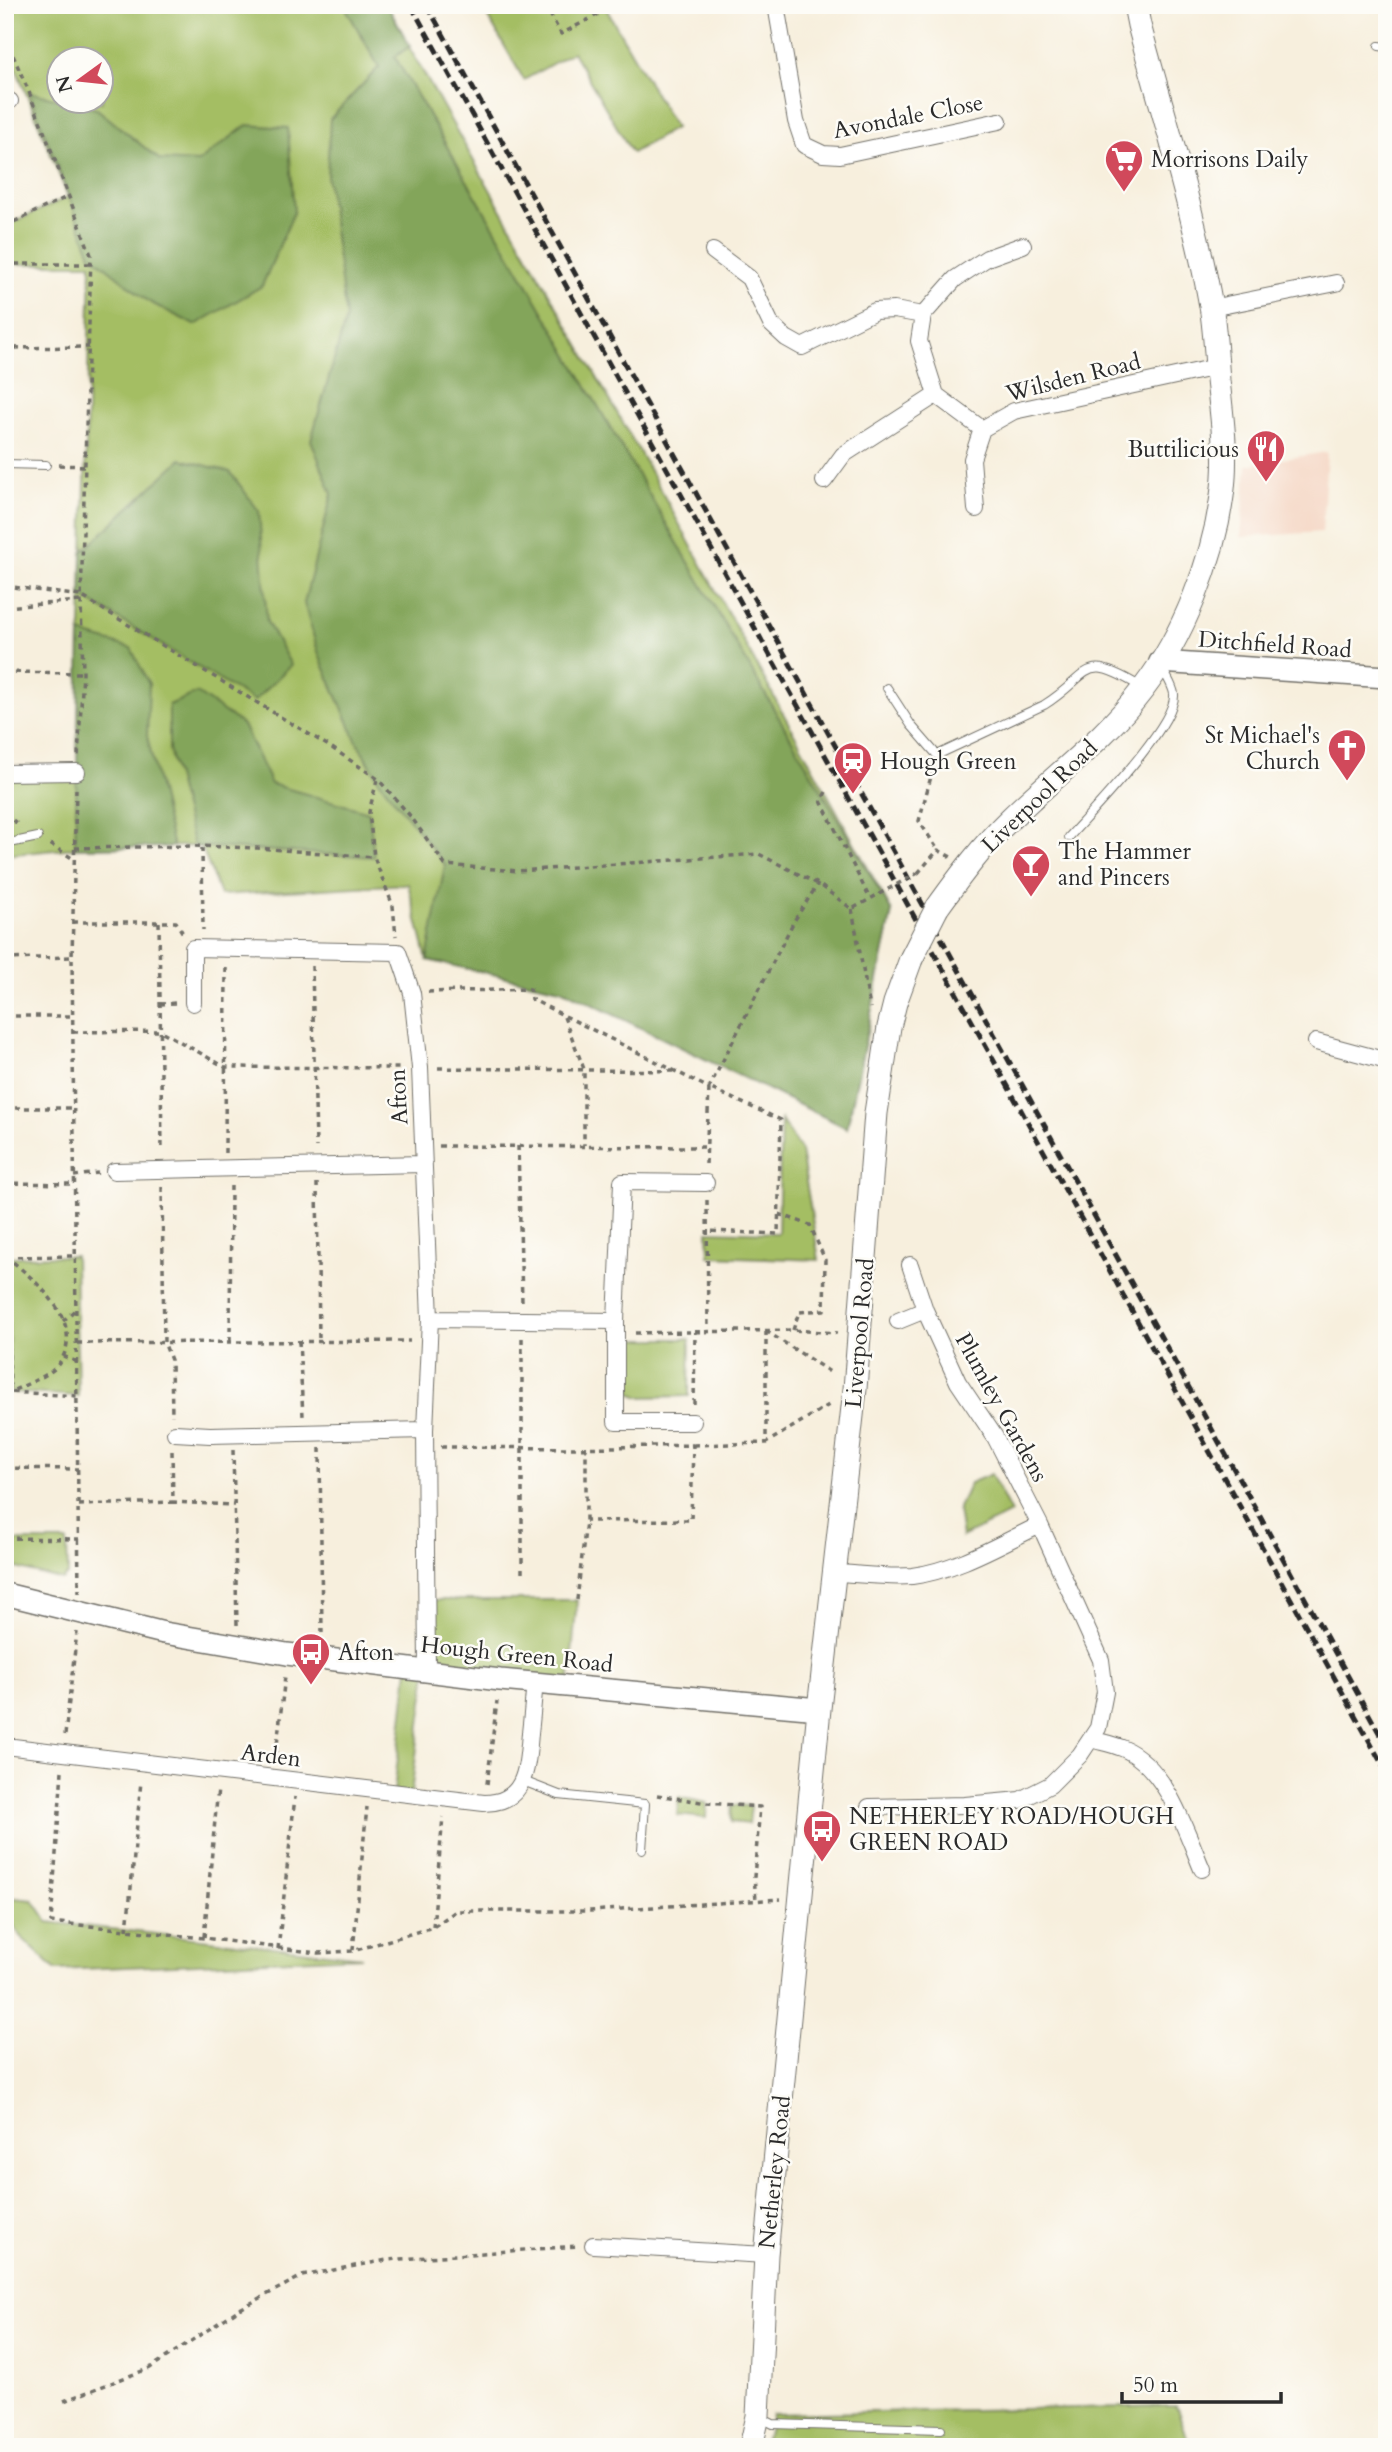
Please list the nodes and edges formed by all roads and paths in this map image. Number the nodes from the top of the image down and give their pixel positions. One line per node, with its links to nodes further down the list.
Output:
1 (544, 5): 2 (path)
2 (616, 5)
3 (776, 5): 6 (street, Avondale Close)
4 (1135, 5): 14 (main road, Liverpool Road)
5 (5, 37): 7 (path)
6 (999, 121)
7 (69, 197): 8 (path); 12 (path)
8 (5, 226)
9 (1024, 245): 15 (street)
10 (713, 251): 15 (street)
11 (5, 264): 12 (path)
12 (91, 264): 16 (path)
13 (1336, 283): 14 (street)
14 (1211, 308): 18 (main road, Liverpool Road)
15 (923, 315): 19 (street)
16 (89, 347): 17 (path); 23 (path)
17 (5, 348)
18 (1217, 367): 20 (street, Wilsden Road); 29 (main road, Liverpool Road)
19 (936, 395): 20 (street); 24 (street)
20 (982, 429): 25 (street)
21 (5, 464): 22 (lane)
22 (46, 465): 23 (path)
23 (85, 466): 27 (path)
24 (824, 481)
25 (976, 509)
26 (5, 586): 27 (path)
27 (81, 598): 28 (path); 31 (path); 38 (path)
28 (5, 607)
29 (1160, 662): 32 (street, Ditchfield Road); 34 (main road, Liverpool Road); 41 (lane)
30 (5, 673): 31 (path)
31 (83, 673): 37 (path)
32 (1387, 677)
33 (887, 688): 35 (lane)
34 (1144, 689): 35 (lane); 47 (main road, Liverpool Road)
35 (937, 755): 45 (path)
36 (5, 772): 37 (street)
37 (76, 772): 43 (path)
38 (378, 779): 46 (path); 48 (path)
39 (826, 792): 49 (path)
40 (38, 837): 42 (lane)
41 (1069, 837)
42 (5, 844)
43 (75, 848): 44 (path); 51 (path)
44 (202, 848): 46 (path); 53 (path)
45 (938, 850): 47 (path); 49 (path, bridge)
46 (374, 857): 56 (path)
47 (968, 866): 106 (main road, Liverpool Road, bridge)
48 (818, 884): 50 (path); 74 (path)
49 (870, 899): 50 (path)
50 (852, 909): 61 (path)
51 (73, 922): 52 (path); 57 (path)
52 (159, 922): 53 (path); 65 (path)
53 (198, 948): 54 (street); 60 (street)
54 (226, 949): 55 (street); 69 (path)
55 (312, 950): 56 (street); 71 (path)
56 (398, 951): 59 (street, Afton)
57 (72, 957): 58 (path); 64 (path)
58 (5, 959)
59 (412, 993): 62 (path); 70 (street, Afton)
60 (193, 1003)
61 (870, 1009)
62 (563, 1015): 72 (path); 73 (path)
63 (5, 1016): 64 (path)
64 (73, 1016): 66 (path)
65 (161, 1031): 66 (path); 69 (path); 84 (path)
66 (73, 1032): 76 (path)
67 (1316, 1042): 68 (street)
68 (1387, 1061)
69 (225, 1067): 71 (path); 83 (path)
70 (420, 1068): 71 (path); 72 (path); 77 (street, Afton)
71 (314, 1069): 82 (path)
72 (584, 1069): 73 (path); 79 (path)
73 (674, 1071): 74 (path)
74 (709, 1088): 80 (path); 90 (path)
75 (5, 1108): 76 (path)
76 (74, 1108): 86 (path)
77 (423, 1146): 78 (path); 81 (street, Afton)
78 (518, 1146): 79 (path); 98 (path)
79 (584, 1146): 80 (path)
80 (707, 1147): 87 (path)
81 (422, 1164): 82 (street); 97 (street, Afton)
82 (316, 1167): 83 (street); 109 (path)
83 (228, 1169): 84 (street); 107 (path)
84 (162, 1170): 85 (street); 111 (path)
85 (114, 1171): 86 (path)
86 (73, 1177): 89 (path)
87 (706, 1182): 91 (path); 101 (street)
88 (5, 1183): 89 (path)
89 (74, 1184): 92 (path)
90 (779, 1214): 91 (path); 102 (path)
91 (708, 1231): 105 (path)
92 (75, 1256): 93 (path); 95 (path)
93 (6, 1257): 99 (path); 116 (path)
94 (911, 1265): 96 (street, Plumley Gardens)
95 (76, 1309): 99 (path); 112 (path)
96 (926, 1310): 100 (street); 134 (street, Plumley Gardens)
97 (430, 1319): 98 (street); 110 (street, Afton)
98 (522, 1320): 101 (street); 126 (path)
99 (63, 1321): 113 (path)
100 (898, 1321)
101 (617, 1327): 104 (path); 118 (street)
102 (793, 1330): 103 (path); 106 (path)
103 (766, 1331): 105 (path); 115 (path); 123 (path)
104 (695, 1332): 105 (path); 118 (path)
105 (708, 1332)
106 (860, 1335): 115 (main road, Liverpool Road)
107 (230, 1341): 108 (path); 111 (path)
108 (299, 1341): 109 (path); 120 (path)
109 (318, 1341): 110 (path)
110 (429, 1341): 119 (street, Afton)
111 (164, 1342): 112 (path); 121 (path)
112 (77, 1343): 114 (path)
113 (63, 1356): 114 (path); 116 (path)
114 (77, 1362): 117 (path)
115 (855, 1389): 123 (path); 137 (main road, Liverpool Road)
116 (8, 1392): 117 (path)
117 (78, 1396): 129 (path)
118 (693, 1422): 124 (path)
119 (425, 1430): 120 (street); 125 (street, Afton)
120 (312, 1432): 122 (street); 143 (path)
121 (173, 1434): 122 (street); 130 (path)
122 (232, 1434): 132 (path)
123 (766, 1443): 124 (path)
124 (693, 1446): 127 (path); 133 (path)
125 (425, 1447): 126 (path); 144 (street, Afton)
126 (522, 1448): 127 (path); 138 (path)
127 (586, 1448): 133 (path)
128 (5, 1468): 129 (path)
129 (78, 1469): 131 (path)
130 (173, 1502): 131 (path); 132 (path)
131 (79, 1505): 136 (path)
132 (234, 1505): 142 (path)
133 (586, 1521): 140 (path)
134 (1040, 1525): 137 (street); 149 (street, Plumley Gardens)
135 (5, 1538): 136 (path)
136 (79, 1539): 141 (path)
137 (835, 1573): 148 (main road, Liverpool Road)
138 (522, 1577)
139 (5, 1594): 141 (street, Hough Green Road)
140 (577, 1600)
141 (79, 1614): 142 (street, Hough Green Road); 151 (path)
142 (238, 1647): 143 (street, Hough Green Road)
143 (322, 1658): 144 (street, Hough Green Road)
144 (427, 1671): 146 (street, Hough Green Road)
145 (285, 1676): 154 (path)
146 (500, 1680): 147 (street, Hough Green Road); 159 (path)
147 (535, 1683): 148 (street, Hough Green Road); 156 (street)
148 (819, 1709): 164 (main road, Liverpool Road)
149 (1091, 1739): 161 (street, Plumley Gardens); 163 (street)
150 (5, 1746): 151 (street, Arden)
151 (63, 1754): 152 (street, Arden); 167 (path)
152 (143, 1762): 153 (street, Arden); 167 (path)
153 (219, 1772): 154 (street, Arden); 168 (path)
154 (273, 1778): 155 (street, Arden)
155 (296, 1781): 157 (street, Arden); 169 (path)
156 (523, 1781): 159 (street, Arden); 160 (lane)
157 (369, 1788): 158 (street, Arden); 170 (path)
158 (445, 1798): 159 (street, Arden); 166 (path)
159 (484, 1803)
160 (645, 1804): 162 (lane); 165 (path)
161 (869, 1807)
162 (642, 1850)
163 (1202, 1868)
164 (802, 1897): 165 (path); 172 (main road, Netherley Road)
165 (756, 1900): 166 (path)
166 (433, 1927): 170 (path)
167 (127, 1930): 168 (path)
168 (204, 1938): 169 (path)
169 (278, 1949): 170 (path)
170 (353, 1951)
171 (593, 2245): 172 (street); 173 (path)
172 (766, 2255): 174 (main road, Netherley Road)
173 (64, 2401)
174 (758, 2416): 175 (lane); 176 (main road, Netherley Road)
175 (941, 2429)
176 (751, 2447)

